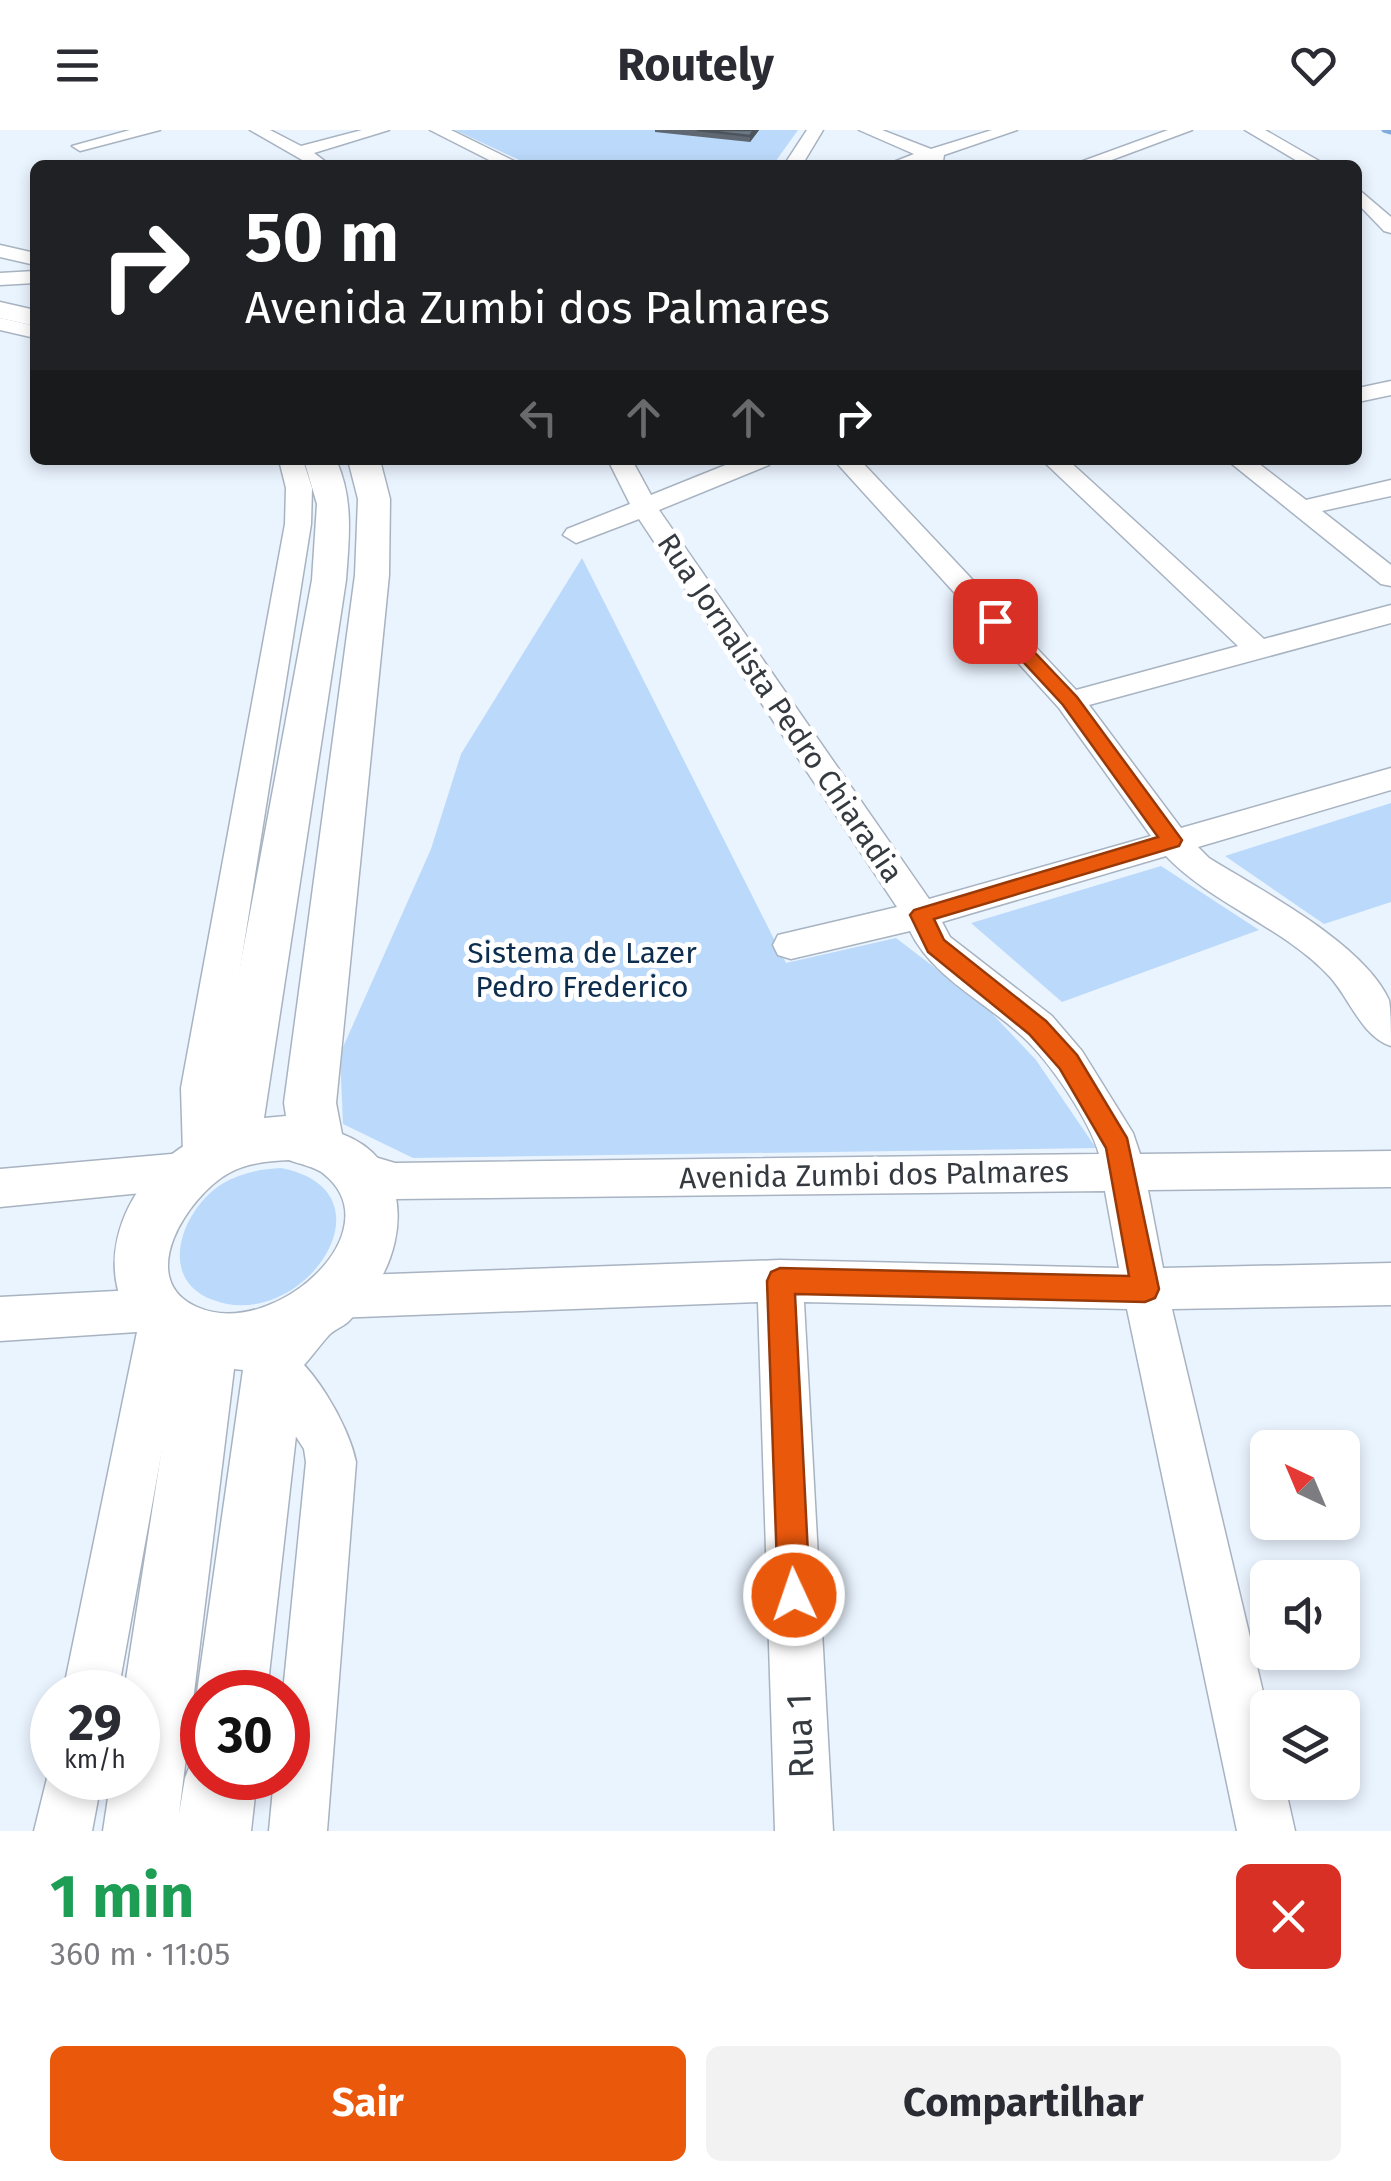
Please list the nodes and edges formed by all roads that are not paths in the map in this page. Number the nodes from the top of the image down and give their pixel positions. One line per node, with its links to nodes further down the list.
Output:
1 (152, 130): 13 (street)
2 (258, 130): 10 (street)
3 (381, 130): 10 (street)
4 (438, 130): 15 (street)
5 (815, 130): 16 (street)
6 (867, 130): 11 (street)
7 (1010, 130): 11 (street)
8 (1184, 130): 19 (street)
9 (1253, 130): 12 (street)
10 (299, 152): 14 (street)
11 (929, 154): 17 (street); 18 (street)
12 (1299, 154): 20 (street); 21 (street)
13 (102, 160)
14 (314, 160)
15 (502, 160)
16 (796, 160)
17 (910, 160)
18 (945, 160)
19 (1097, 160)
20 (1284, 160)
21 (1309, 160)
22 (1362, 203): 23 (street)
23 (1391, 227)
24 (0, 251): 25 (street)
25 (30, 258)
26 (30, 277): 27 (street)
27 (0, 279)
28 (0, 291): 29 (main road)
29 (30, 299)
30 (0, 310): 31 (main road)
31 (30, 317)
32 (0, 324): 33 (street)
33 (30, 331)
34 (1391, 388): 35 (street)
35 (1362, 394)
36 (292, 465): 58 (street)
37 (323, 465): 58 (main road)
38 (365, 465): 57 (main road)
39 (623, 465): 46 (street, Rua Jornalista Pedro Chiaradia)
40 (748, 465): 46 (street)
41 (851, 465): 51 (street)
42 (1059, 465): 50 (street)
43 (1246, 465): 45 (street)
44 (1391, 488): 45 (street)
45 (1303, 508): 48 (street)
46 (645, 509): 47 (street); 54 (street, Rua Jornalista Pedro Chiaradia)
47 (576, 535)
48 (1391, 578)
49 (1391, 614): 50 (street)
50 (1258, 648): 51 (street)
51 (1070, 701): 53 (street)
52 (1391, 779): 53 (street)
53 (1172, 840): 54 (street); 56 (street)
54 (921, 915): 55 (street); 60 (street, Rua Jornalista Pedro Chiaradia)
55 (792, 945)
56 (1391, 1031)
57 (337, 1156): 58 (main road); 60 (street, Avenida Zumbi dos Palmares); 67 (main road)
58 (209, 1159): 61 (street); 66 (main road)
59 (1391, 1169): 60 (street, Avenida Zumbi dos Palmares)
60 (1122, 1172): 64 (street, Rua Jornalista Pedro Chiaradia)
61 (0, 1188)
62 (780, 1281): 64 (street); 67 (street); 76 (street, Rua 1)
63 (1391, 1284): 64 (street)
64 (1145, 1289): 77 (street, Rua Jornalista Pedro Chiaradia)
65 (0, 1319): 66 (street)
66 (175, 1323): 67 (main road); 68 (street); 73 (main road)
67 (305, 1328): 69 (main road); 75 (street)
68 (95, 1670)
69 (236, 1670)
70 (69, 1800): 72 (street)
71 (218, 1800): 74 (main road)
72 (63, 1831)
73 (140, 1831)
74 (214, 1831)
75 (298, 1831)
76 (804, 1831)
77 (1266, 1831)

